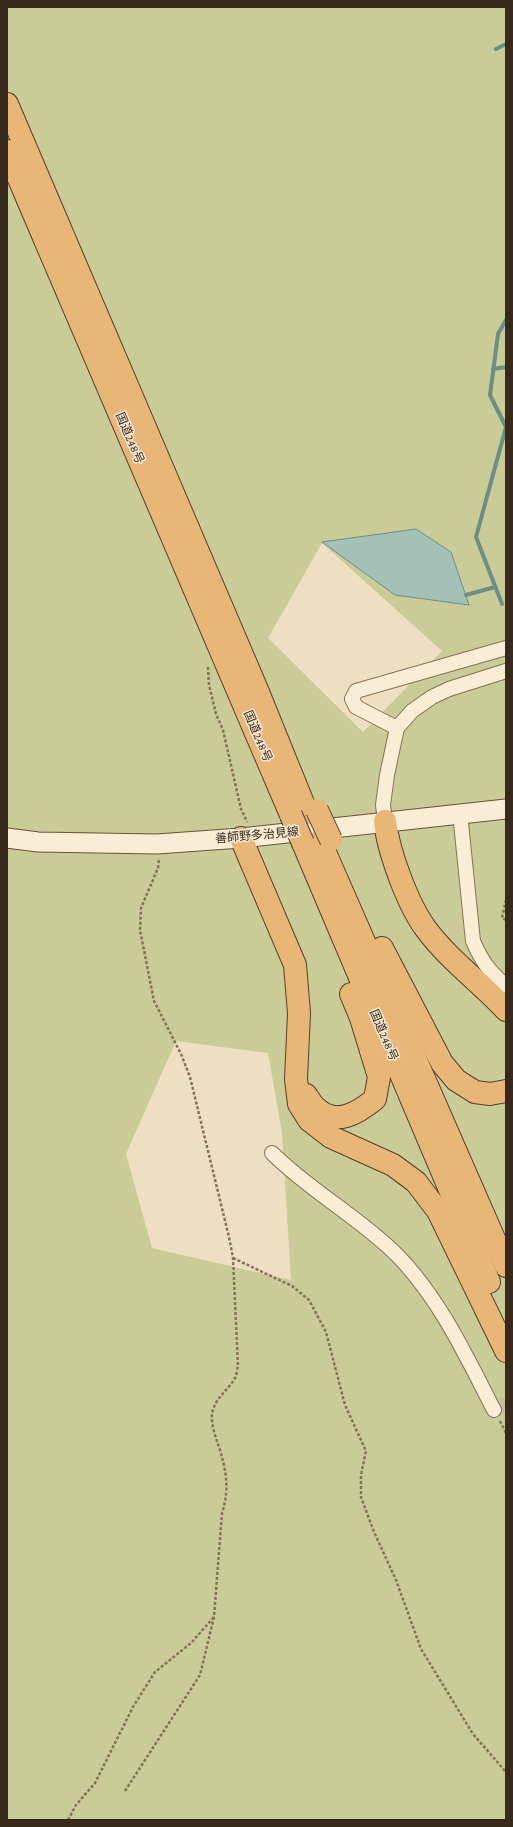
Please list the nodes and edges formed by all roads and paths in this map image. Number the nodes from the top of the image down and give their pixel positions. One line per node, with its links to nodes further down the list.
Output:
1 (7, 104): 8 (highway, 国道248号)
2 (7, 151): 8 (highway, 国道248号)
3 (506, 648): 6 (street)
4 (208, 662): 11 (path)
5 (506, 671): 6 (street)
6 (397, 728): 10 (street)
7 (506, 809): 9 (main road, 善師野多治見線)
8 (305, 813): 14 (highway, 国道248号, bridge)
9 (460, 813): 10 (main road, 善師野多治見線); 17 (street)
10 (385, 822): 11 (main road, 善師野多治見線); 18 (highway)
11 (244, 830): 13 (main road, 善師野多治見線); 19 (highway)
12 (7, 838): 13 (main road, 善師野多治見線)
13 (157, 844): 22 (path)
14 (315, 844): 19 (highway); 20 (highway); 23 (highway, 国道248号); 24 (highway, 国道248号)
15 (506, 900): 16 (path)
16 (506, 920)
17 (506, 986)
18 (506, 1010)
19 (296, 1079): 25 (highway)
20 (506, 1091)
21 (272, 1153): 26 (street)
22 (233, 1258): 27 (path); 28 (path)
23 (506, 1266)
24 (506, 1322)
25 (506, 1351)
26 (494, 1410)
27 (214, 1617): 29 (path); 30 (path)
28 (506, 1772)
29 (125, 1791)
30 (68, 1820)

